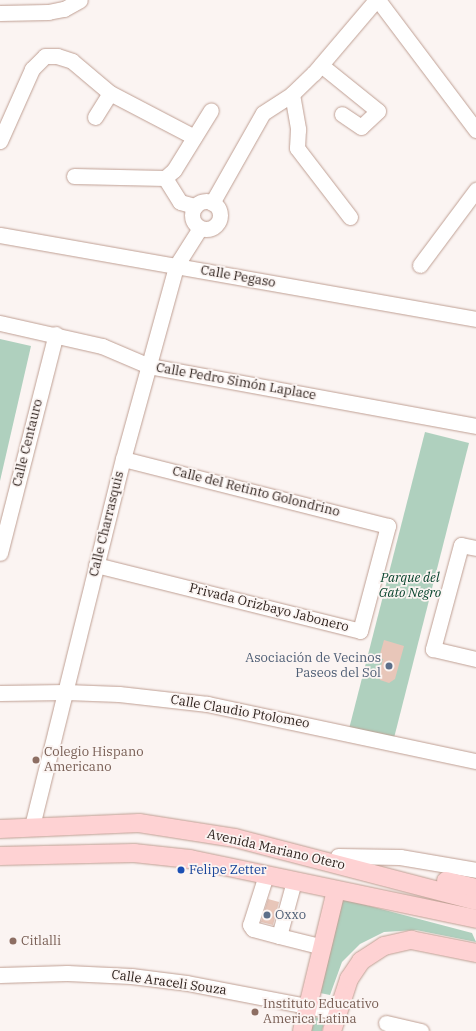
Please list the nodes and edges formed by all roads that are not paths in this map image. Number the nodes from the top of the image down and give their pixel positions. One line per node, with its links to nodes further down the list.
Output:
1 (80, 0): 3 (street)
2 (377, 0): 4 (street); 10 (street)
3 (0, 13)
4 (322, 65): 6 (street); 8 (street)
5 (110, 93): 9 (street); 11 (street); 12 (street)
6 (292, 94): 16 (street); 18 (street)
7 (211, 110): 11 (street)
8 (342, 114)
9 (95, 118)
10 (476, 130)
11 (194, 137): 14 (street)
12 (0, 141)
13 (74, 176): 14 (street)
14 (165, 178): 17 (street)
15 (476, 190): 21 (street)
16 (212, 203): 17 (street); 19 (street)
17 (195, 206): 19 (street)
18 (350, 217)
19 (200, 228): 22 (street, Calle Charrasquis)
20 (0, 235): 22 (street, Calle Pegaso)
21 (420, 265)
22 (176, 266): 23 (street, Calle Pegaso); 26 (street, Calle Charrasquis)
23 (476, 319)
24 (0, 323): 25 (street, Calle Pedro Simón Laplace)
25 (56, 334): 26 (street, Calle Pedro Simón Laplace); 31 (street, Calle Centauro)
26 (149, 366): 27 (street, Calle Pedro Simón Laplace); 28 (street, Calle Charrasquis)
27 (476, 426)
28 (124, 459): 29 (street, Calle del Retinto Golondrino); 32 (street, Calle Charrasquis)
29 (388, 526): 32 (street, Privada Orizbayo Jabonero)
30 (476, 548): 33 (street)
31 (0, 553)
32 (96, 565): 34 (street, Calle Charrasquis)
33 (476, 659)
34 (66, 692): 35 (street, Calle Claudio Ptolomeo); 36 (street, Calle Claudio Ptolomeo); 37 (street, Calle Charrasquis)
35 (0, 693)
36 (476, 762)
37 (32, 826): 38 (main road, Avenida Mariano Otero); 39 (main road, Avenida Mariano Otero)
38 (0, 829)
39 (302, 855): 41 (main road); 47 (main road, Avenida Mariano Otero)
40 (0, 856): 43 (main road, Avenida Mariano Otero)
41 (338, 856): 42 (street); 45 (main road)
42 (476, 870)
43 (266, 875): 44 (main road, Avenida Mariano Otero); 49 (street)
44 (294, 881): 46 (main road, Avenida Mariano Otero); 49 (street)
45 (476, 888)
46 (336, 890): 48 (main road, Avenida Mariano Otero); 50 (main road)
47 (476, 901)
48 (475, 928)
49 (280, 936): 50 (street)
50 (322, 946): 53 (main road)
51 (476, 953): 54 (main road)
52 (0, 974): 53 (street, Calle Araceli Souza)
53 (308, 1006): 54 (street, Calle Araceli Souza); 56 (main road)
54 (337, 1012): 57 (main road)
55 (386, 1023): 58 (street)
56 (302, 1031)
57 (332, 1031)
58 (422, 1031)

